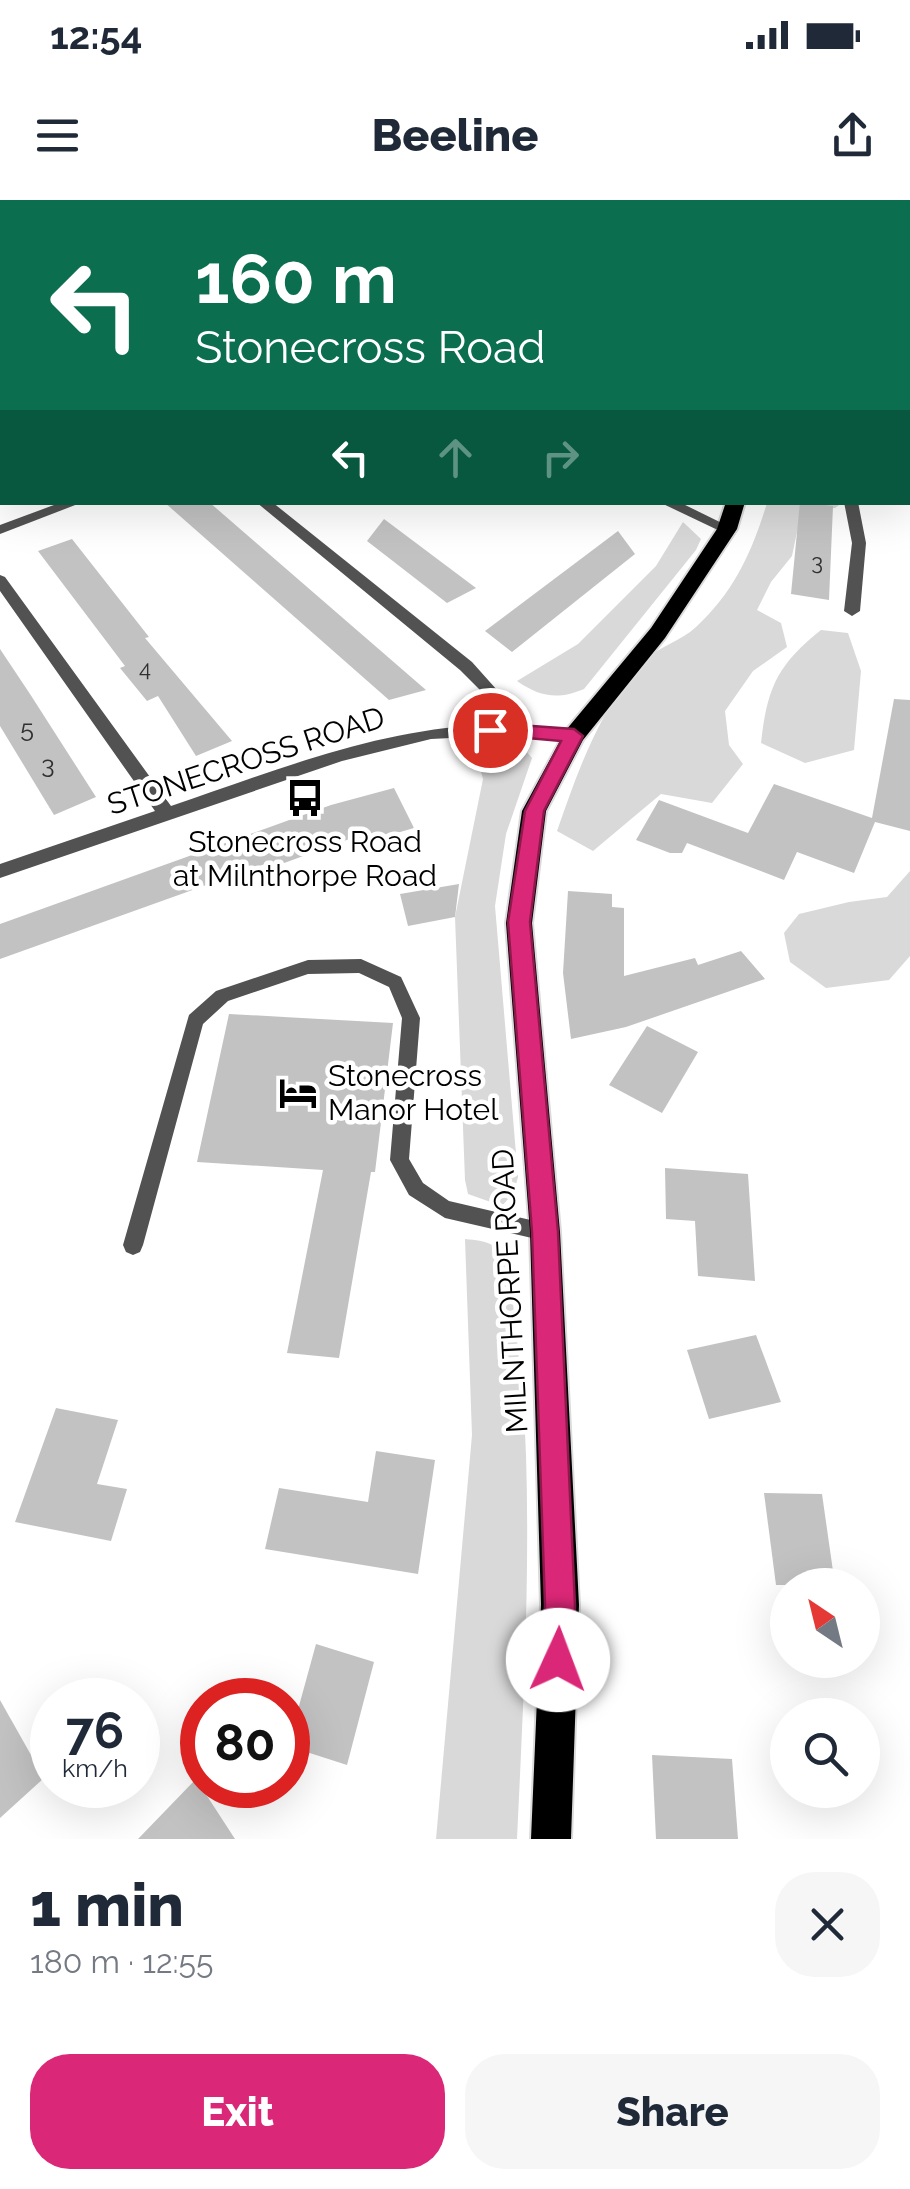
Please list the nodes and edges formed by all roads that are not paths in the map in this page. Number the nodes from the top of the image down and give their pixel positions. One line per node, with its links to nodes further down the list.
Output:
1 (68, 505): 6 (street)
2 (266, 505): 9 (street)
3 (680, 505): 5 (street)
4 (852, 505): 8 (street)
5 (732, 516): 10 (highway, MILNTHORPE ROAD)
6 (0, 530)
7 (0, 580): 11 (street)
8 (852, 611)
9 (490, 730): 10 (street, STONECROSS ROAD); 11 (street, STONECROSS ROAD)
10 (574, 736): 13 (highway, MILNTHORPE ROAD)
11 (166, 813): 12 (street, STONECROSS ROAD)
12 (0, 871)
13 (545, 1232): 14 (lane); 15 (highway, MILNTHORPE ROAD)
14 (133, 1245)
15 (551, 1839)

